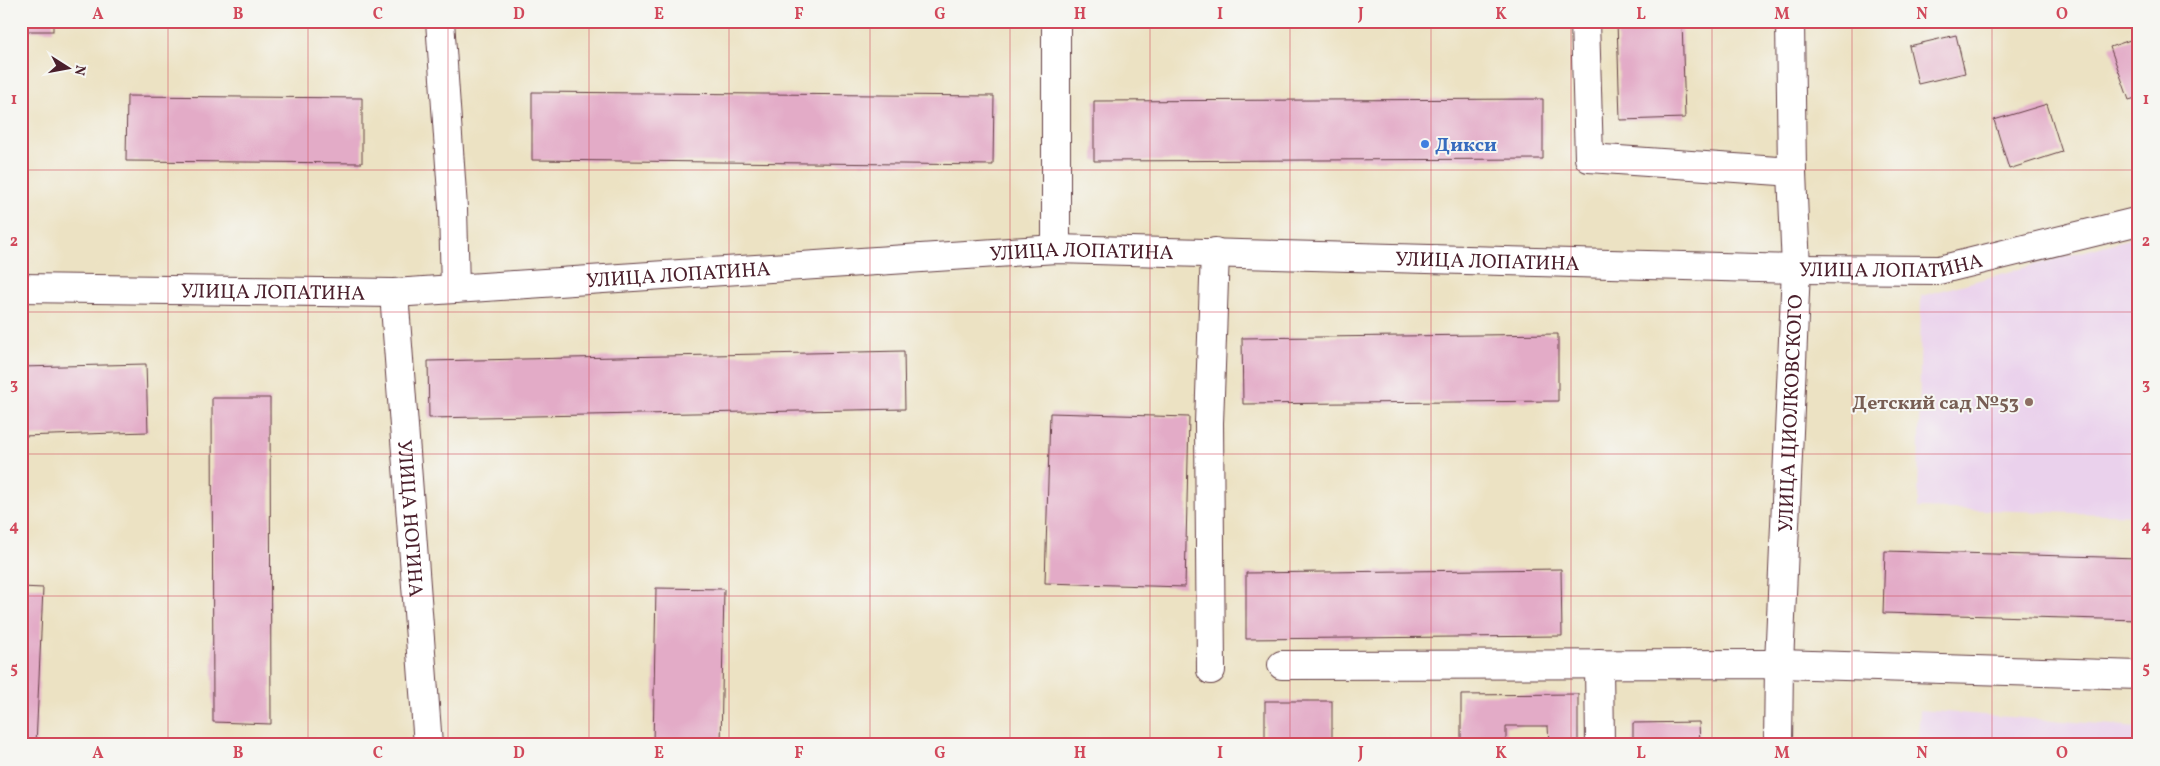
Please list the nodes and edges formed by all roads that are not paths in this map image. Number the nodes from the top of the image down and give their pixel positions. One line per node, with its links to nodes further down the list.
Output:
1 (440, 21): 11 (street)
2 (1056, 21): 7 (street)
3 (1585, 21): 5 (street)
4 (1790, 21): 5 (street, УЛИЦА ЦИОЛКОВСКОГО)
5 (1792, 172): 9 (street, УЛИЦА ЦИОЛКОВСКОГО)
6 (2139, 221): 9 (street, УЛИЦА ЛОПАТИНА)
7 (1056, 249): 8 (street, УЛИЦА ЛОПАТИНА); 11 (street, УЛИЦА ЛОПАТИНА)
8 (1214, 252): 9 (street, УЛИЦА ЛОПАТИНА); 16 (street)
9 (1796, 269): 15 (street, УЛИЦА ЦИОЛКОВСКОГО)
10 (21, 288): 12 (street, УЛИЦА ЛОПАТИНА)
11 (455, 289): 12 (street, УЛИЦА ЛОПАТИНА)
12 (394, 293): 18 (street, УЛИЦА НОГИНА)
13 (1282, 664): 14 (street)
14 (1599, 664): 15 (street); 19 (street)
15 (1778, 664): 17 (street); 20 (street, УЛИЦА ЦИОЛКОВСКОГО)
16 (1211, 670)
17 (2139, 675)
18 (428, 745)
19 (1600, 745)
20 (1778, 745)

